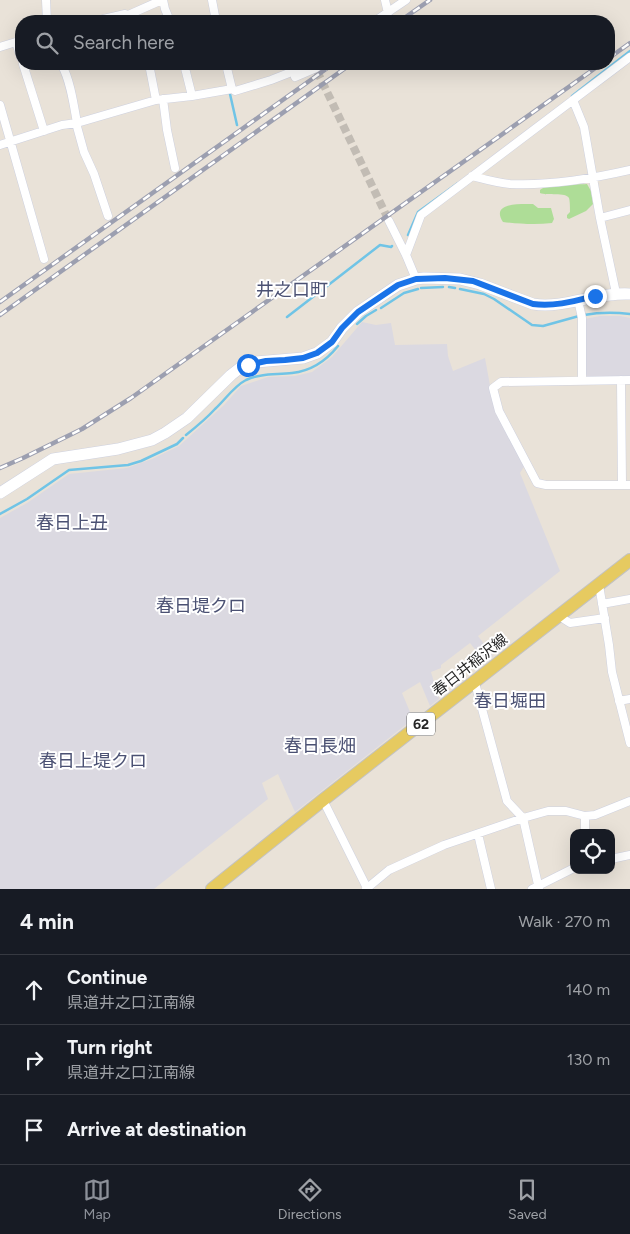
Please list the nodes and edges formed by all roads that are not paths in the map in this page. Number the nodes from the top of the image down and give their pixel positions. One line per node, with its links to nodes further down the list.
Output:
1 (46, 0): 7 (street)
2 (162, 0): 8 (street); 9 (street)
3 (212, 0): 10 (street)
4 (385, 0): 6 (street)
5 (406, 0): 6 (street)
6 (388, 13): 11 (street)
7 (47, 15)
8 (134, 15)
9 (168, 15)
10 (215, 15)
11 (385, 15)
12 (15, 43): 13 (street)
13 (0, 47)
14 (630, 57): 15 (street)
15 (615, 68)
16 (25, 70): 29 (street)
17 (65, 70): 28 (street)
18 (151, 70): 25 (street)
19 (186, 70): 24 (street)
20 (228, 70): 23 (street)
21 (310, 70): 23 (street)
22 (613, 70): 26 (street)
23 (233, 90): 24 (street)
24 (192, 96): 25 (street)
25 (160, 99): 28 (street); 32 (street)
26 (573, 100): 34 (street); 35 (street)
27 (0, 105): 30 (street)
28 (76, 123): 29 (street); 37 (street)
29 (44, 130): 30 (street)
30 (10, 142): 31 (street); 41 (street)
31 (0, 145)
32 (175, 168)
33 (630, 170): 35 (street)
34 (472, 176): 35 (street); 40 (street)
35 (592, 178): 38 (street)
36 (630, 210): 38 (street)
37 (108, 216)
38 (600, 218): 43 (street)
39 (389, 221): 40 (street)
40 (406, 255): 42 (street)
41 (44, 259)
42 (416, 279): 45 (main road); 50 (main road)
43 (616, 293): 44 (main road); 45 (main road)
44 (630, 294)
45 (578, 300): 48 (street)
46 (621, 380): 47 (street); 48 (street); 49 (street)
47 (630, 380)
48 (582, 381): 49 (street)
49 (626, 485)
50 (0, 493)
51 (630, 560): 52 (main road, 春日井稲沢線 / 62)
52 (599, 585): 54 (street); 55 (main road, 春日井稲沢線 / 62)
53 (630, 599): 54 (street)
54 (602, 604): 56 (street)
55 (559, 616): 56 (street); 57 (main road, 春日井稲沢線 / 62)
56 (605, 618): 59 (street)
57 (475, 682): 61 (main road, 春日井稲沢線 / 62); 64 (street)
58 (630, 699): 59 (street)
59 (619, 701): 60 (street)
60 (630, 743)
61 (324, 800): 71 (main road, 春日井稲沢線 / 62); 72 (street)
62 (630, 801): 63 (street)
63 (585, 816): 64 (street); 65 (street)
64 (523, 818): 66 (street); 70 (street)
65 (585, 829)
66 (478, 834): 72 (street); 73 (street)
67 (630, 855): 68 (street)
68 (615, 858)
69 (570, 870): 70 (street)
70 (537, 888)
71 (212, 889)
72 (366, 889)
73 (491, 889)

